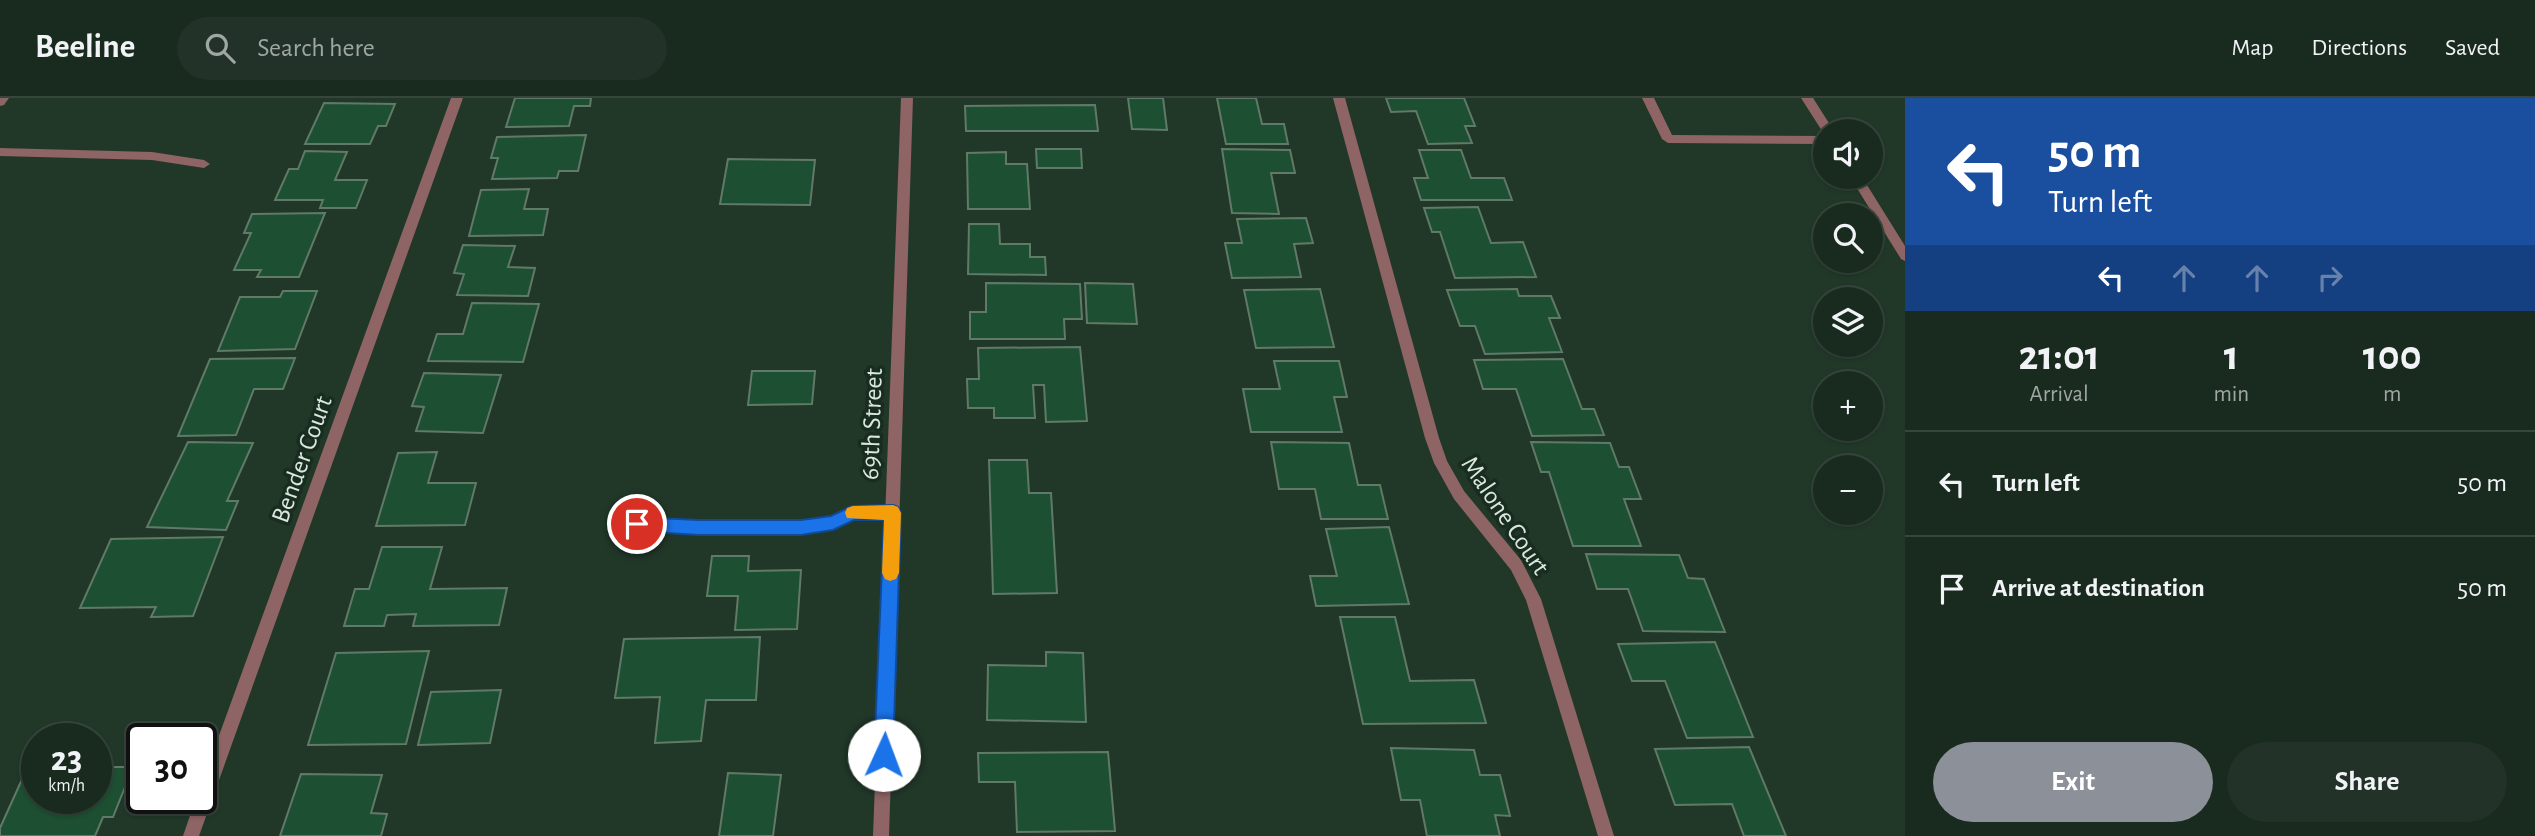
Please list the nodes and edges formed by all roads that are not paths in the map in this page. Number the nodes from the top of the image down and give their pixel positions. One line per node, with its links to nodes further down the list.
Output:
1 (457, 98): 14 (street, Bender Court)
2 (907, 98): 13 (street, 69th Street)
3 (1339, 98): 16 (street, Malone Court)
4 (1648, 98): 7 (street)
5 (1807, 98): 6 (street)
6 (1820, 119)
7 (1813, 140)
8 (0, 152): 9 (street)
9 (204, 164)
10 (1863, 189): 11 (street)
11 (1905, 256)
12 (624, 505): 13 (street)
13 (893, 513): 15 (street, 69th Street)
14 (191, 836)
15 (881, 836)
16 (1606, 836)

